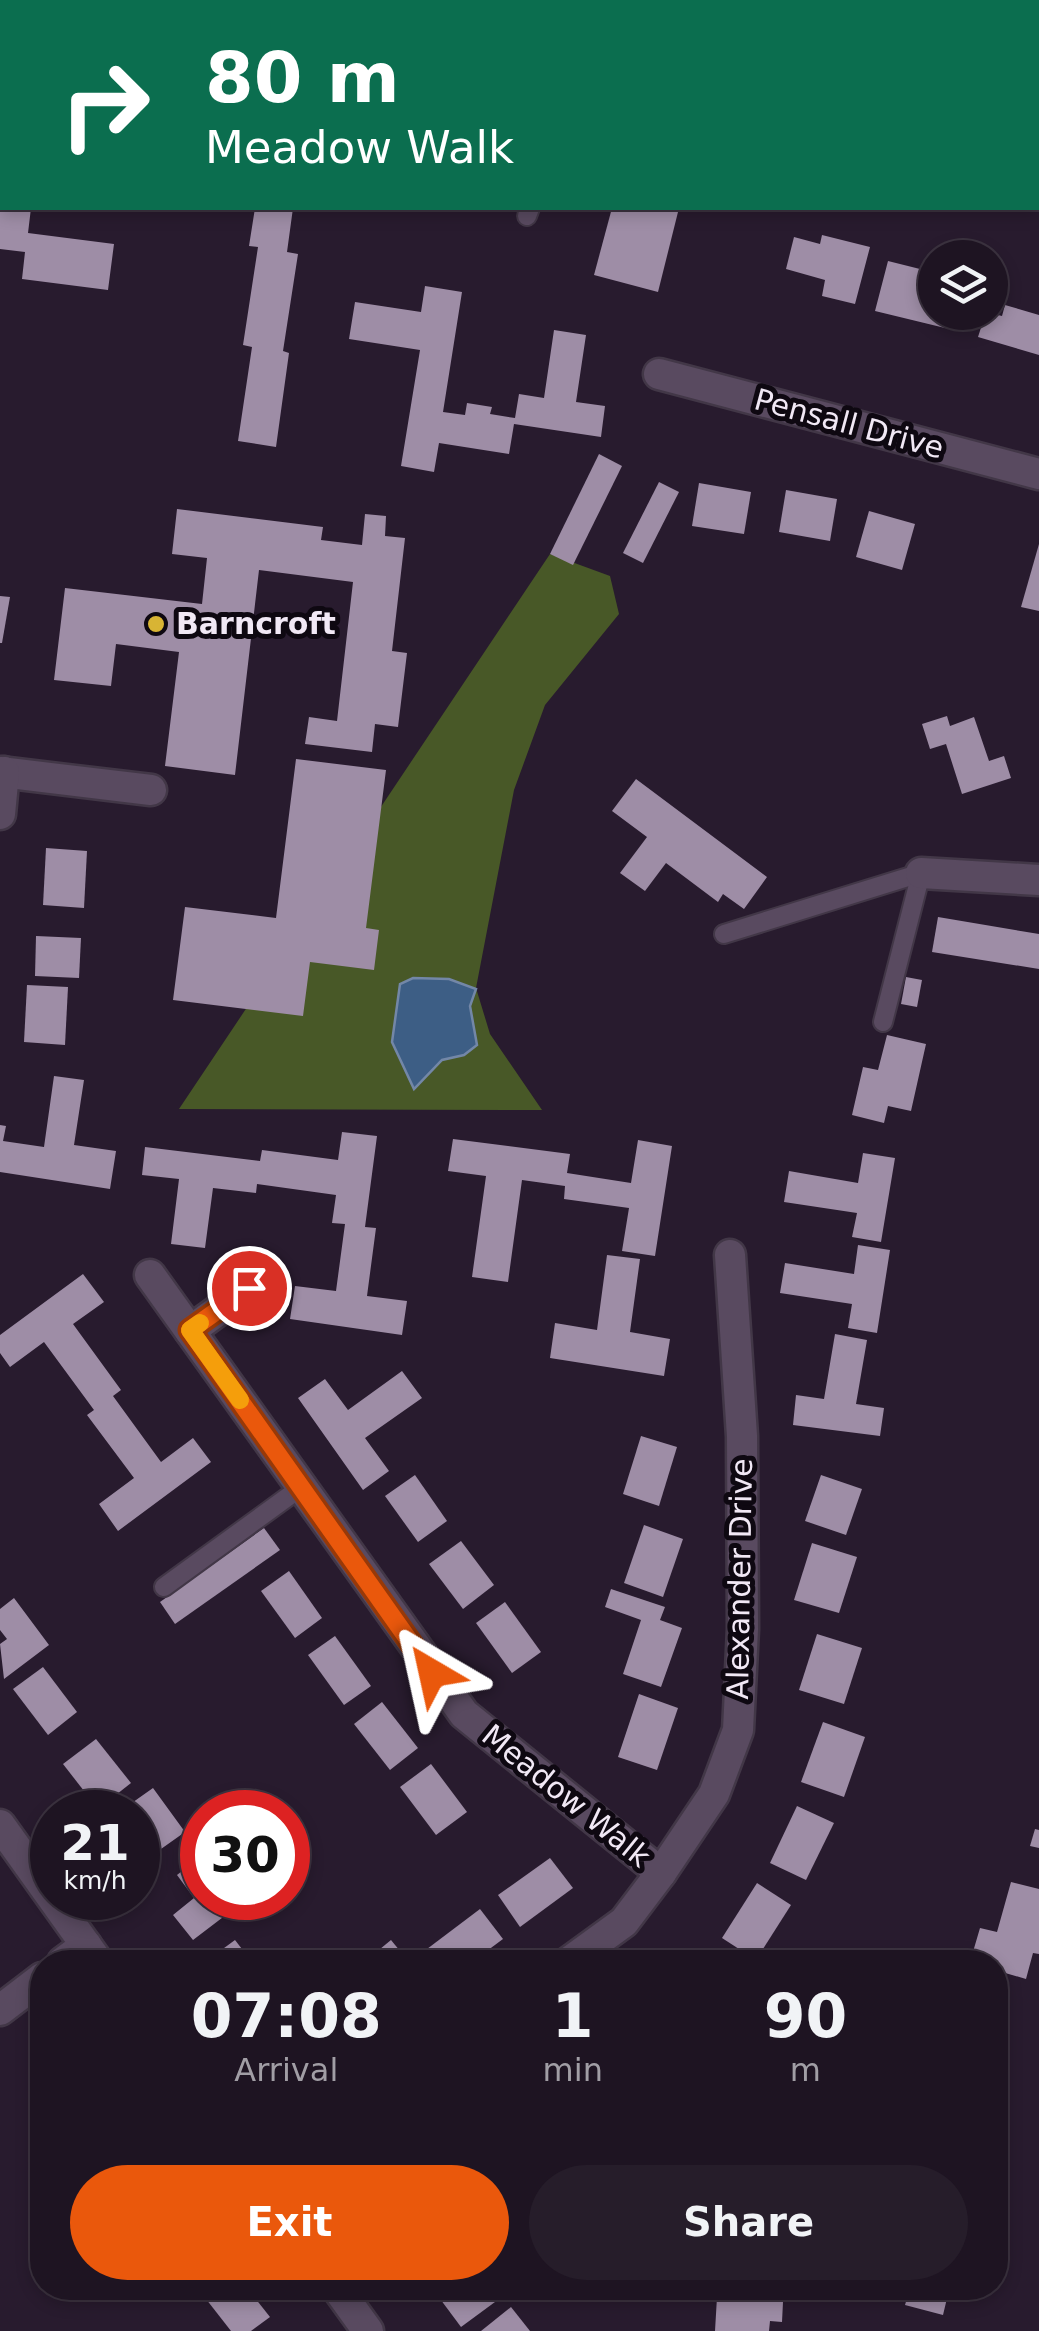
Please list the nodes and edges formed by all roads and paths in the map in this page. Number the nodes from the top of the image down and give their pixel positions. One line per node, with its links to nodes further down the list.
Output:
1 (659, 374): 2 (street, Pensall Drive)
2 (1039, 474)
3 (2, 772): 4 (street); 5 (street)
4 (150, 790)
5 (0, 814)
6 (921, 873): 7 (street); 8 (lane); 9 (lane)
7 (1039, 880)
8 (724, 934)
9 (883, 1022)
10 (730, 1255): 17 (street, Alexander Drive)
11 (150, 1275): 13 (street, Meadow Walk)
12 (249, 1288): 13 (street)
13 (190, 1330): 14 (street, Meadow Walk)
14 (300, 1488): 15 (lane); 17 (street, Meadow Walk)
15 (164, 1587)
16 (0, 1826): 18 (street)
17 (661, 1873): 19 (street, Alexander Drive)
18 (78, 1950)
19 (586, 1950)
20 (30, 1987): 21 (street)
21 (0, 2010)
22 (346, 2300): 23 (street)
23 (368, 2331)

